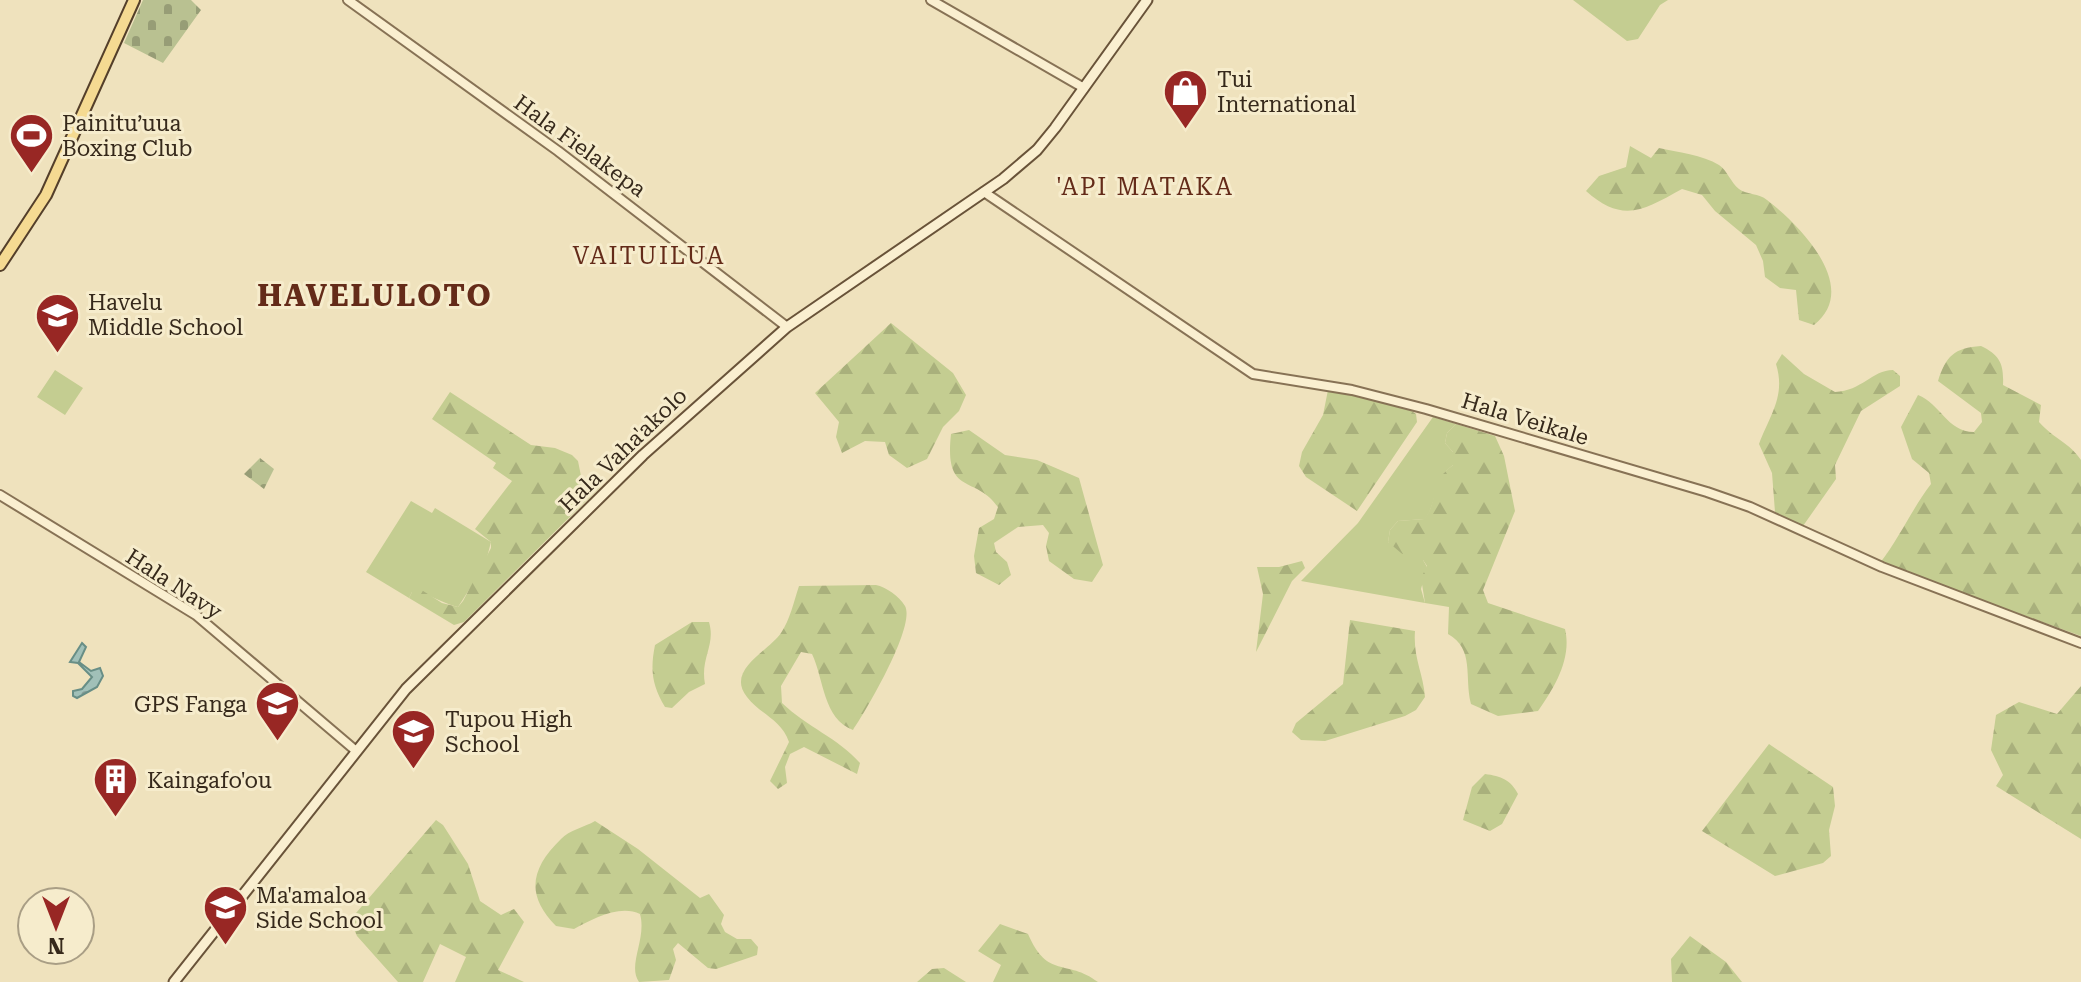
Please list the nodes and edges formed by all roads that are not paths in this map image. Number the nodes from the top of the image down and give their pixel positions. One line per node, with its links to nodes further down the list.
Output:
1 (134, 0): 7 (main road)
2 (348, 0): 8 (street, Hala Fielakepa)
3 (931, 0): 5 (street)
4 (1147, 0): 5 (main road, Hala Vaha'akolo)
5 (1084, 88): 6 (main road, Hala Vaha'akolo)
6 (984, 192): 8 (main road, Hala Vaha'akolo); 10 (street, Hala Veikale)
7 (0, 265)
8 (787, 327): 11 (main road, Hala Vaha'akolo)
9 (0, 495): 11 (street, Hala Navy)
10 (2081, 643)
11 (355, 750): 12 (main road, Hala Vaha'akolo)
12 (174, 982)

